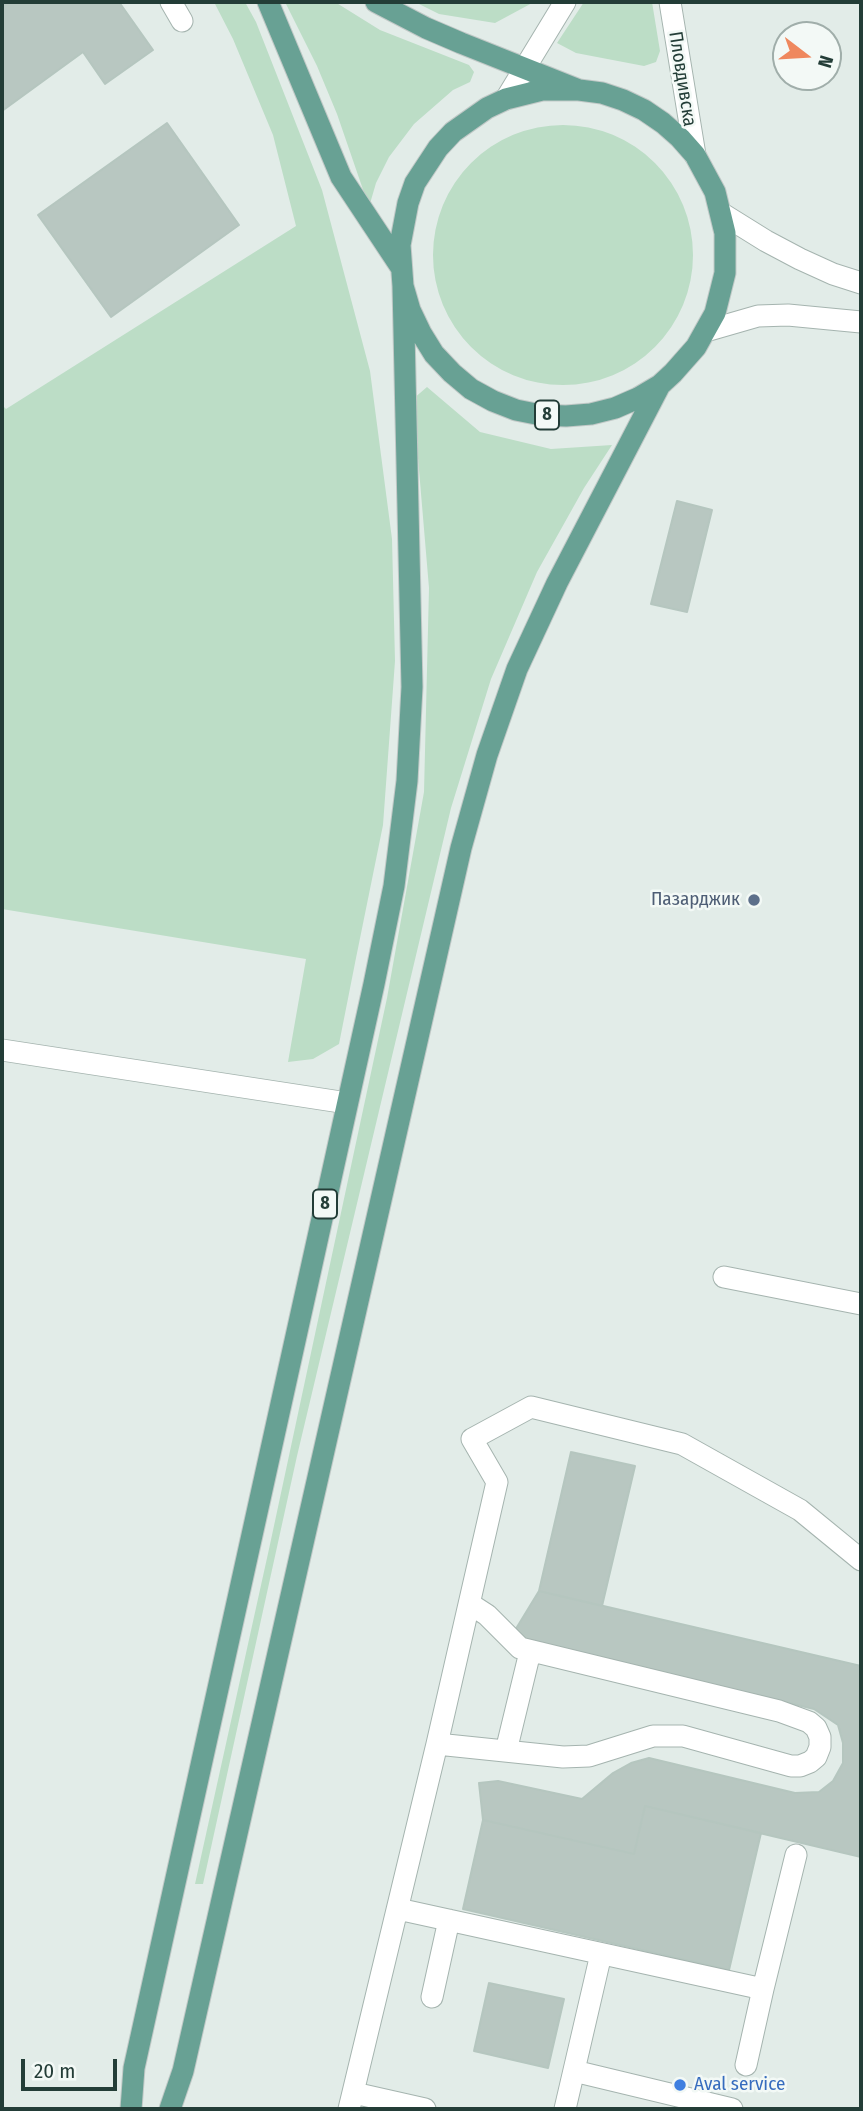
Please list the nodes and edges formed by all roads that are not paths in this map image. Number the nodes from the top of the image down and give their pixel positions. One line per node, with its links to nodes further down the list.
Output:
1 (171, 2): 6 (street)
2 (268, 2): 12 (main road, 8)
3 (376, 2): 7 (main road, 8)
4 (565, 2): 7 (street)
5 (670, 2): 10 (street, Пловдивска)
6 (182, 21)
7 (524, 68): 8 (main road, 8); 9 (street)
8 (579, 90): 9 (main road, 8); 10 (main road, 8)
9 (506, 99): 12 (main road, 8)
10 (695, 155): 11 (main road, 8)
11 (721, 213): 13 (street); 15 (main road, 8)
12 (402, 276): 16 (main road, 8); 18 (main road, 8)
13 (861, 283)
14 (861, 322): 15 (street)
15 (706, 331): 16 (main road, 8)
16 (660, 385): 36 (main road, 8)
17 (2, 1050): 18 (street)
18 (347, 1103): 35 (main road, 8)
19 (724, 1277): 20 (street)
20 (861, 1304)
21 (861, 1560): 22 (street)
22 (470, 1604): 23 (street); 24 (street)
23 (530, 1652): 25 (street); 25 (street)
24 (437, 1744): 25 (street); 27 (street)
25 (506, 1751)
26 (796, 1855): 30 (street)
27 (398, 1909): 28 (street); 34 (street)
28 (449, 1920): 29 (street); 31 (street)
29 (601, 1954): 30 (street); 33 (street)
30 (763, 1989): 32 (street)
31 (432, 1997)
32 (746, 2065)
33 (574, 2071): 38 (street); 39 (street)
34 (352, 2101): 37 (street)
35 (131, 2109)
36 (170, 2109)
37 (425, 2109)
38 (565, 2109)
39 (732, 2109)

